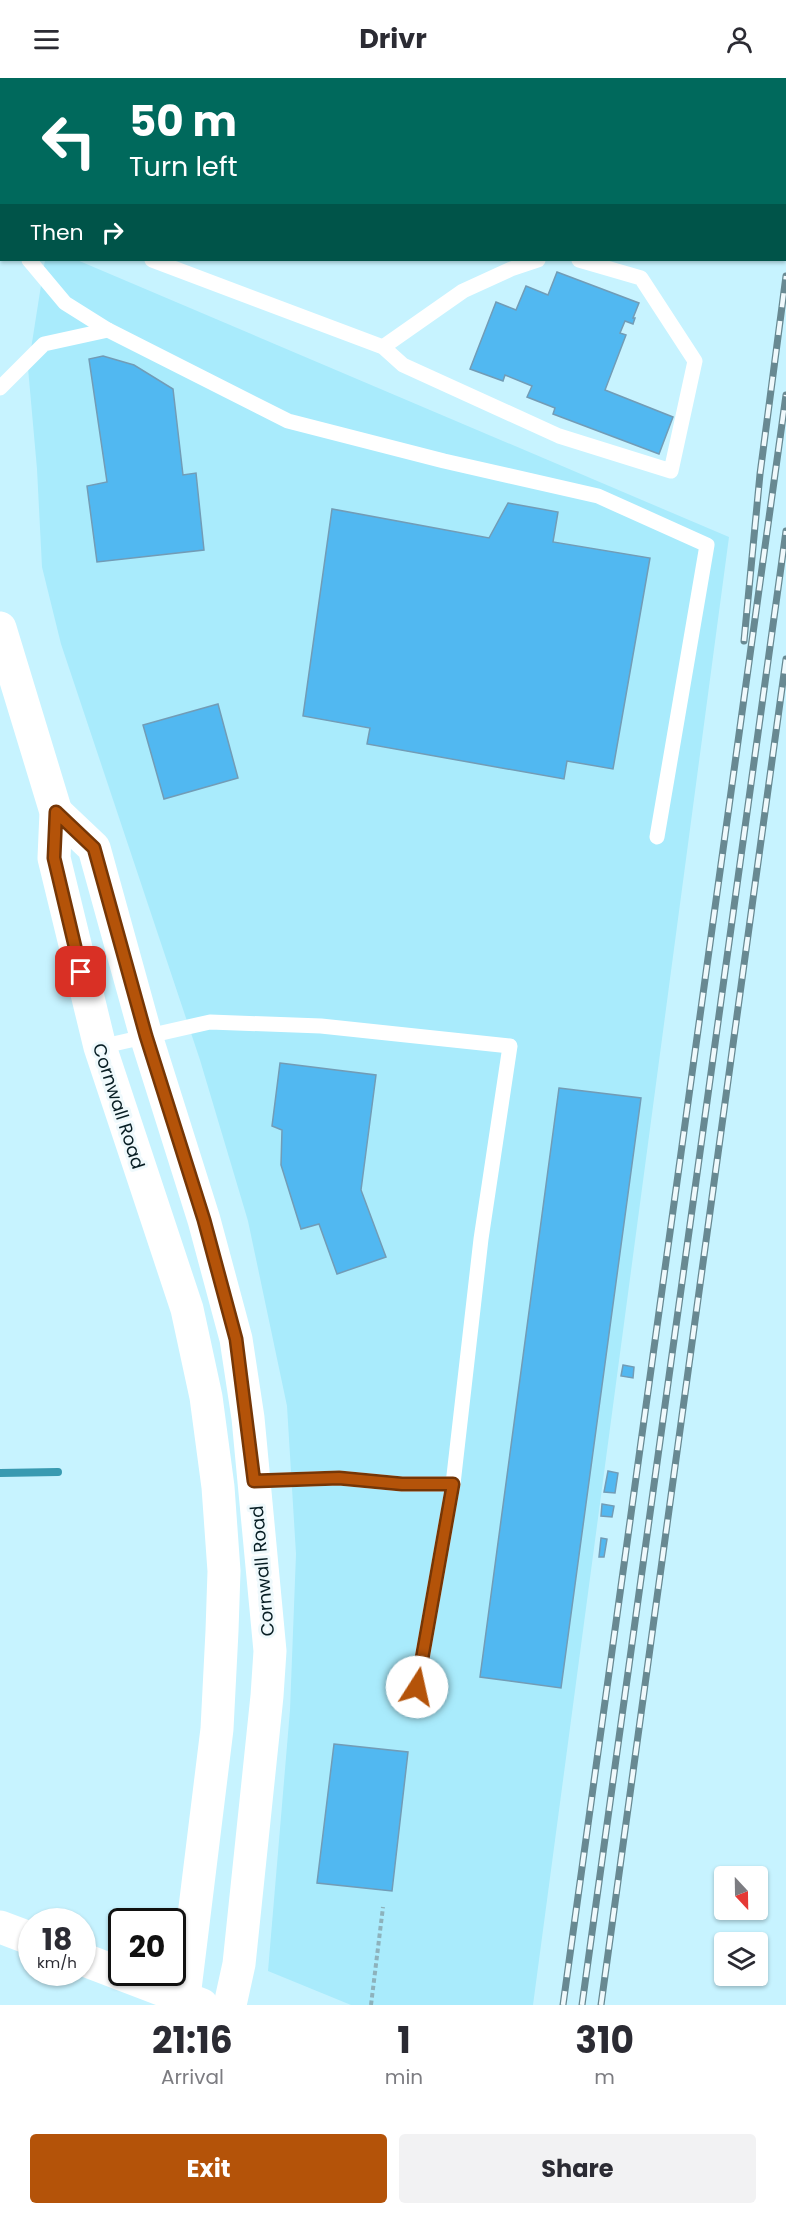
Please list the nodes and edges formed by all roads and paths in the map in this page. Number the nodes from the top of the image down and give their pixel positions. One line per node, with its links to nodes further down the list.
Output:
1 (30, 261): 5 (lane)
2 (155, 261): 6 (lane)
3 (535, 261): 6 (lane)
4 (582, 261): 6 (lane)
5 (108, 330): 7 (lane); 10 (lane)
6 (383, 347)
7 (0, 388)
8 (0, 628): 9 (main road, Cornwall Road)
9 (56, 812): 11 (main road, Cornwall Road); 12 (main road, Cornwall Road)
10 (657, 837)
11 (146, 1036): 12 (lane); 13 (main road, Cornwall Road); 14 (lane)
12 (100, 1047): 20 (main road, Cornwall Road)
13 (254, 1481): 14 (lane); 21 (main road, Cornwall Road)
14 (453, 1484): 15 (lane)
15 (417, 1687)
16 (383, 1907): 22 (path)
17 (0, 1927): 18 (main road)
18 (18, 1934)
19 (96, 1965): 20 (main road)
20 (190, 2003)
21 (230, 2005)
22 (370, 2005)

